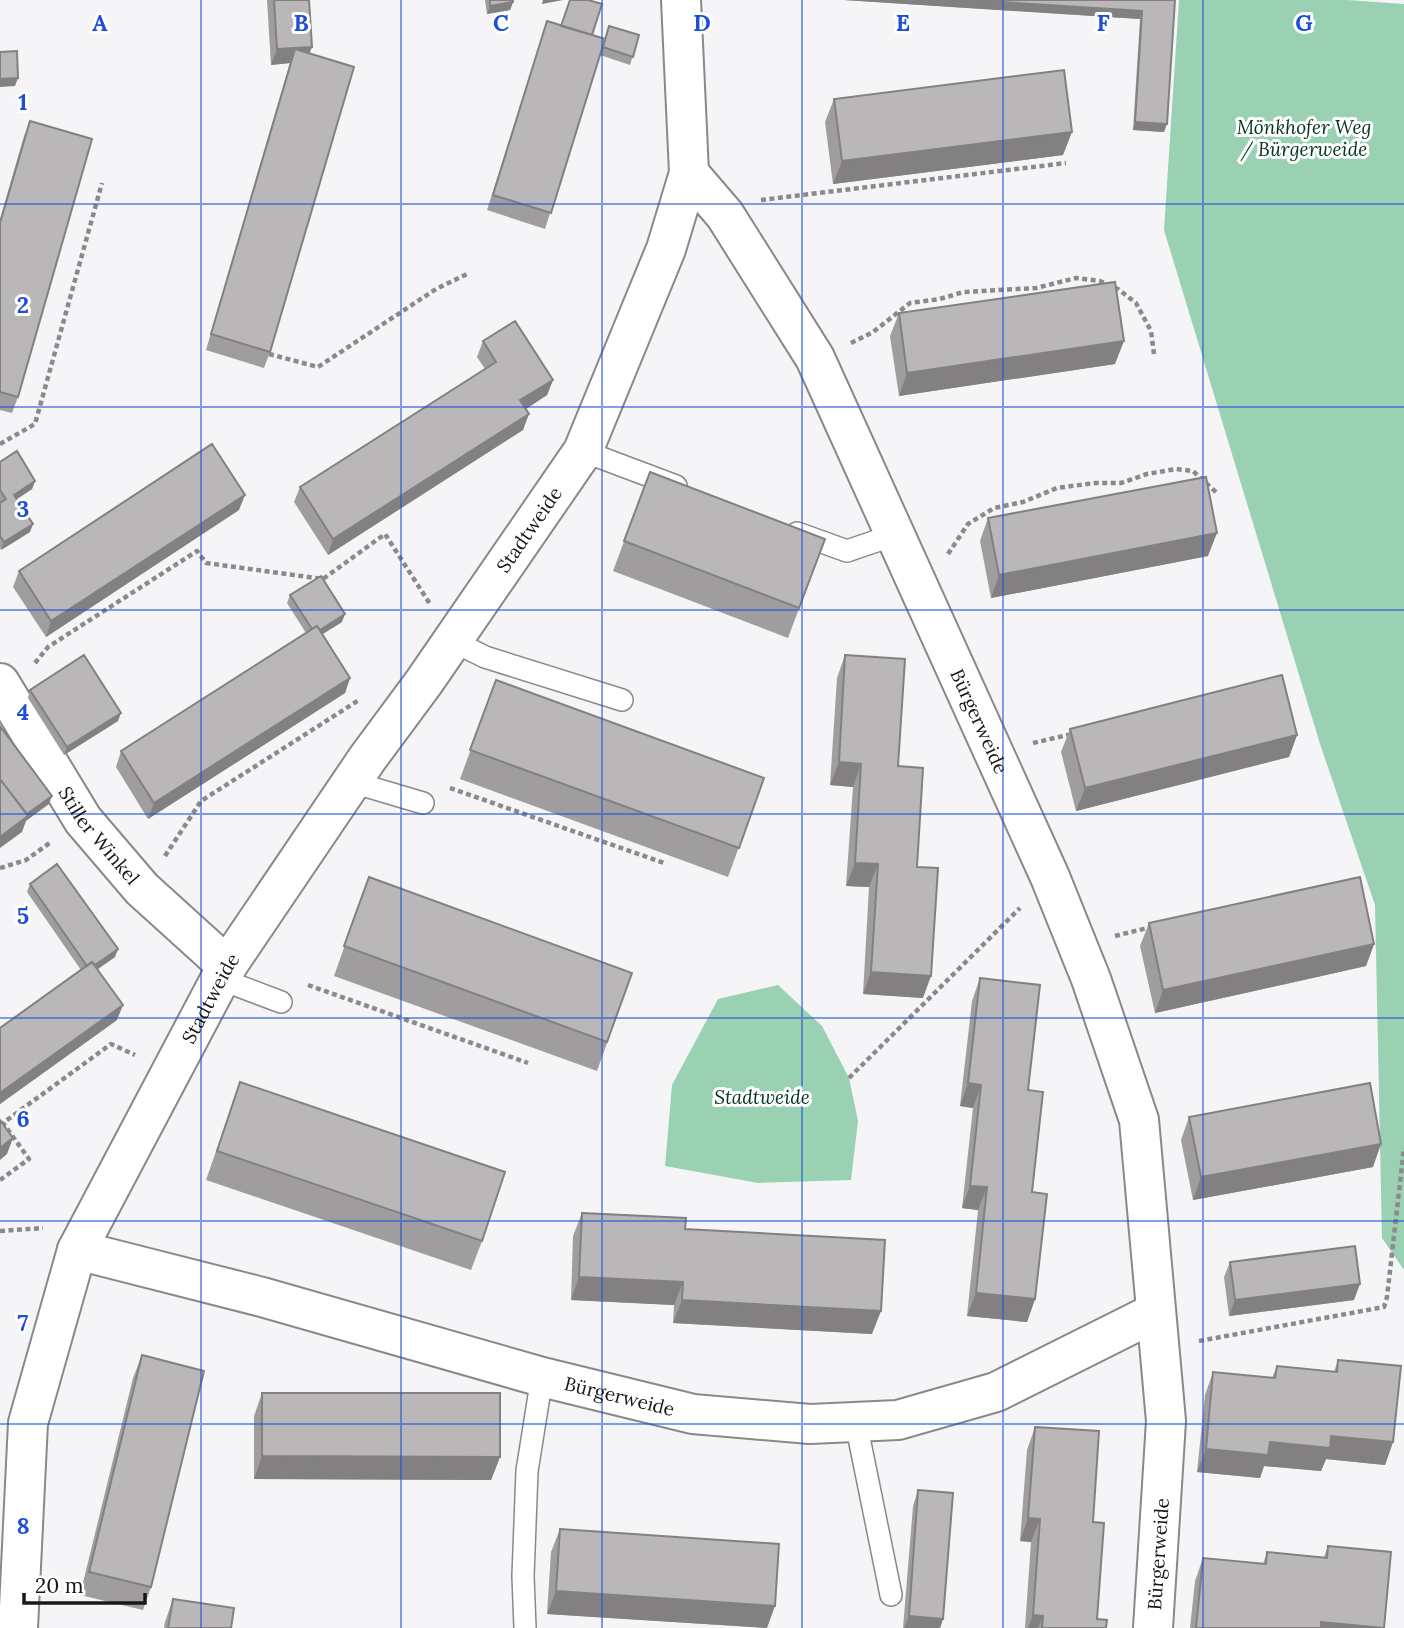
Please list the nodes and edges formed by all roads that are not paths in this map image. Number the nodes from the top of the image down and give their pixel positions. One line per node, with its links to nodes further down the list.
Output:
1 (681, 0): 2 (street, Stadtweide)
2 (690, 173): 3 (street, Stadtweide); 6 (street, Bürgerweide)
3 (583, 451): 4 (lane); 7 (street, Stadtweide)
4 (696, 494)
5 (784, 527): 6 (lane)
6 (894, 535): 15 (street, Bürgerweide)
7 (453, 641): 9 (lane); 10 (street, Stadtweide)
8 (4, 689): 12 (street, Stiller Winkel)
9 (622, 700)
10 (352, 782): 11 (lane); 12 (street, Stadtweide)
11 (423, 803)
12 (224, 972): 13 (lane); 14 (street, Stadtweide)
13 (281, 1002)
14 (77, 1250): 16 (street, Bürgerweide); 19 (street, Stadtweide)
15 (1159, 1330): 17 (street, Bürgerweide); 21 (street, Bürgerweide)
16 (541, 1377): 17 (street, Bürgerweide); 20 (lane)
17 (856, 1423): 18 (lane)
18 (891, 1595)
19 (18, 1628)
20 (525, 1628)
21 (1153, 1628)

